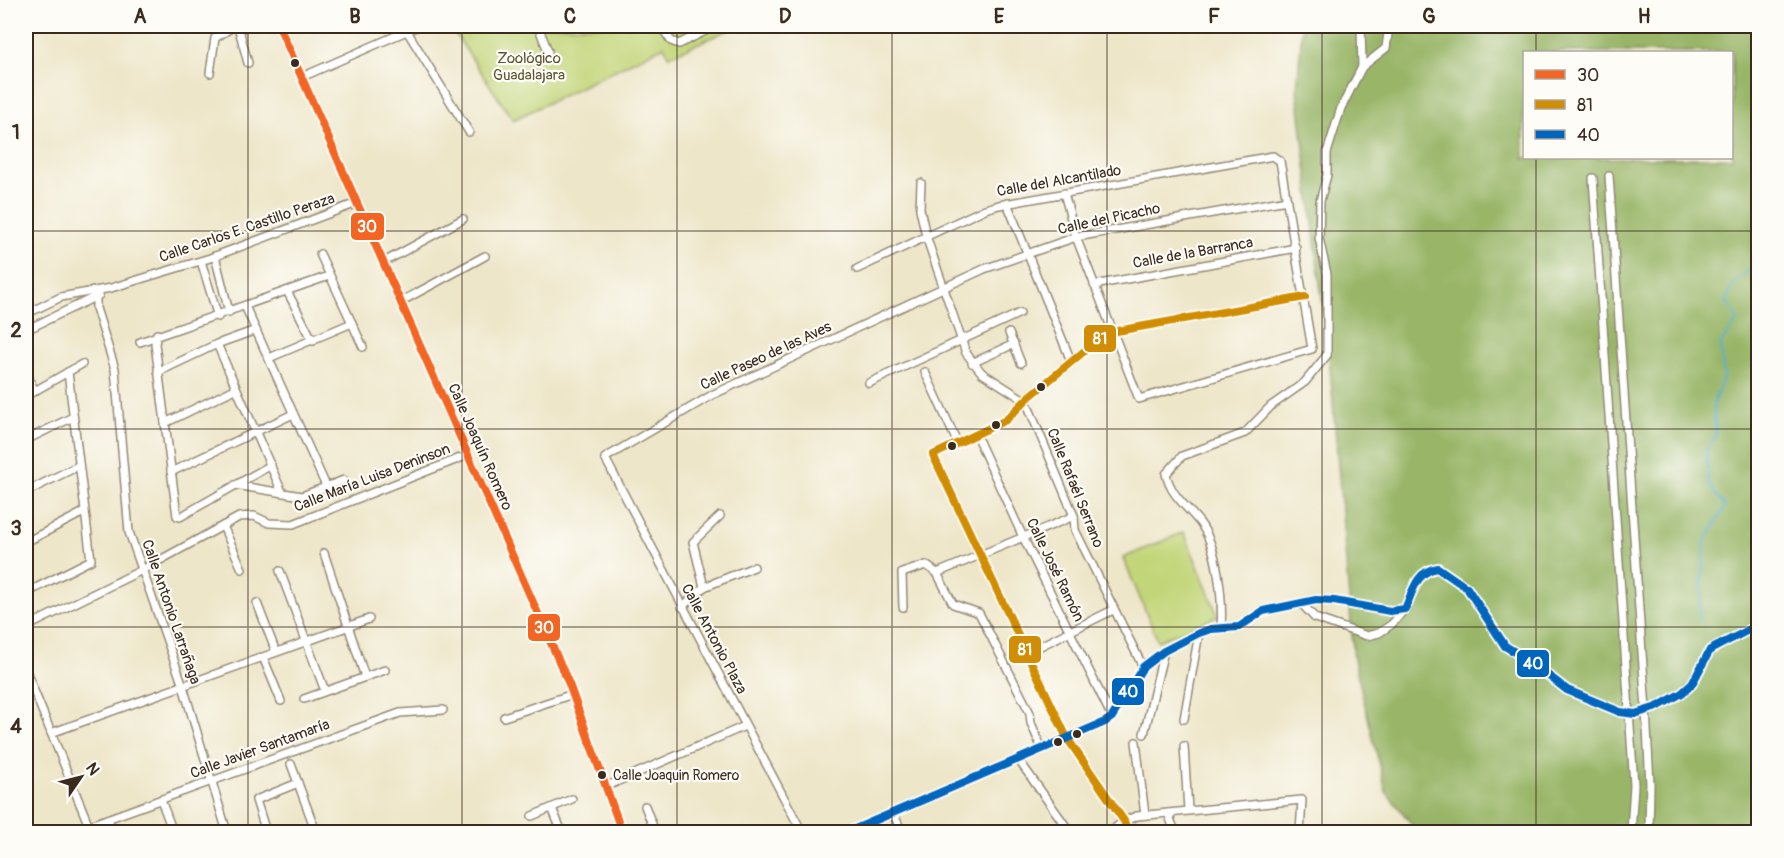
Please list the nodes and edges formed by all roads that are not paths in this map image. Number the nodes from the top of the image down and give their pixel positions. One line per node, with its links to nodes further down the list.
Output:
1 (236, 26): 11 (street); 13 (street)
2 (279, 26): 14 (street, Calle Joaquín Romero)
3 (418, 26): 9 (street)
4 (538, 26): 10 (street)
5 (661, 26): 6 (street)
6 (715, 26)
7 (1361, 26): 12 (street)
8 (1389, 26): 12 (street)
9 (406, 31): 14 (street); 15 (street)
10 (548, 51)
11 (248, 63)
12 (1362, 67): 118 (street)
13 (210, 73)
14 (302, 77): 21 (street, Calle Joaquín Romero)
15 (469, 132)
16 (1609, 176): 82 (street)
17 (1593, 178): 84 (street)
18 (921, 183): 24 (street)
19 (1064, 193): 20 (street, Calle del Alcantilado); 22 (street, Calle del Alcantilado); 25 (street)
20 (1287, 200): 25 (street, Calle del Picacho); 26 (street)
21 (357, 203): 29 (street, Calle Carlos E. Castillo Peraza); 32 (street, Calle Joaquín Romero)
22 (1007, 203): 24 (street, Calle del Alcantilado); 27 (street)
23 (463, 219): 32 (street)
24 (926, 236): 33 (street, Calle del Alcantilado); 38 (street)
25 (1076, 237): 27 (street, Calle del Picacho); 37 (street)
26 (1296, 248): 37 (street, Calle de la Barranca); 41 (street)
27 (1028, 253): 38 (street, Calle del Picacho); 61 (street)
28 (320, 254): 34 (street)
29 (214, 256): 31 (street, Calle Carlos E. Castillo Peraza); 35 (street)
30 (485, 256): 42 (street)
31 (201, 261): 36 (street); 40 (street, Calle Carlos E. Castillo Peraza)
32 (384, 262): 42 (street, Calle Joaquín Romero)
33 (857, 269)
34 (329, 276): 39 (street); 48 (street)
35 (220, 277): 36 (street); 44 (street)
36 (207, 281): 47 (street)
37 (1094, 285): 51 (street)
38 (944, 288): 55 (street); 83 (street, Calle Paseo de las Aves)
39 (287, 291): 43 (street); 54 (street)
40 (96, 294): 46 (street, Calle Carlos E. Castillo Peraza); 49 (street, Calle Carlos E. Castillo Peraza); 103 (street, Calle Antonio Larrañaga)
41 (1305, 297): 51 (street); 51 (street)
42 (402, 301): 81 (street, Calle Joaquín Romero)
43 (245, 306): 44 (street); 50 (street)
44 (229, 312): 47 (street)
45 (1020, 313): 55 (street)
46 (26, 314)
47 (218, 317): 53 (street)
48 (352, 323): 54 (street); 59 (street)
49 (26, 330)
50 (256, 330): 57 (street); 60 (street)
51 (1111, 332): 61 (street)
52 (1009, 333): 58 (street)
53 (158, 334): 56 (street); 66 (street)
54 (313, 340): 60 (street)
55 (961, 340): 62 (street); 69 (street)
56 (140, 342)
57 (217, 344): 66 (street); 70 (street)
58 (1014, 344): 62 (street); 63 (street)
59 (363, 347)
60 (269, 358): 74 (street)
61 (1071, 361): 73 (street)
62 (972, 363): 73 (street)
63 (1021, 363)
64 (82, 364): 65 (street)
65 (68, 372): 71 (street); 75 (street)
66 (158, 372): 76 (street)
67 (926, 372): 80 (street)
68 (26, 374): 71 (street)
69 (869, 383)
70 (235, 389): 76 (street); 77 (street)
71 (35, 391): 72 (street)
72 (26, 396)
73 (1026, 401): 78 (street); 95 (street, Calle Rafaél Serrano)
74 (293, 414): 77 (street); 90 (street)
75 (73, 417): 79 (street); 86 (street)
76 (165, 423): 87 (street)
77 (254, 432): 85 (street); 87 (street)
78 (976, 435): 80 (street); 97 (street, Calle José Ramón)
79 (26, 440)
80 (958, 444): 100 (street)
81 (468, 454): 96 (street, Calle María Luisa Deninson); 132 (street, Calle Joaquín Romero)
82 (1627, 457): 84 (street); 136 (street)
83 (605, 458): 110 (street, Calle Antonio Plaza)
84 (1614, 458): 137 (street)
85 (271, 465): 89 (street); 92 (street)
86 (78, 466): 91 (street); 93 (street)
87 (171, 472): 89 (street)
88 (344, 480): 90 (street)
89 (235, 485): 92 (street)
90 (326, 486): 92 (street)
91 (26, 492)
92 (282, 492)
93 (84, 513): 98 (street); 107 (street)
94 (720, 516): 106 (street)
95 (1074, 516): 97 (street); 113 (street, Calle Rafaél Serrano)
96 (223, 526): 102 (street); 103 (street, Calle María Luisa Deninson)
97 (1023, 537): 100 (street); 119 (street, Calle José Ramón)
98 (26, 542)
99 (324, 553): 116 (street)
100 (978, 554): 105 (street); 124 (street)
101 (754, 567): 106 (street)
102 (242, 569)
103 (142, 570): 117 (street, Calle María Luisa Deninson); 130 (street, Calle Antonio Larrañaga)
104 (280, 571): 121 (street)
105 (937, 573): 111 (street); 147 (street)
106 (704, 587): 110 (street)
107 (26, 593)
108 (257, 603): 123 (street)
109 (1300, 603): 112 (street); 112 (street); 118 (street)
110 (682, 607): 141 (street, Calle Antonio Plaza)
111 (903, 607)
112 (1405, 609): 137 (street)
113 (1113, 610): 119 (street); 126 (street, Calle Rafaél Serrano)
114 (369, 619): 116 (street)
115 (1758, 625): 136 (street)
116 (349, 626): 121 (street); 129 (street)
117 (26, 627)
118 (1221, 628): 120 (street)
119 (1069, 630): 124 (street); 139 (street, Calle José Ramón)
120 (1199, 633): 122 (street); 140 (street)
121 (306, 641): 123 (street); 131 (street)
122 (1164, 651): 126 (street); 143 (street)
123 (276, 652): 125 (street)
124 (1026, 653): 144 (street)
125 (263, 657): 130 (street); 134 (street)
126 (1143, 667): 139 (street)
127 (385, 670): 129 (street)
128 (26, 671): 142 (street)
129 (365, 677): 131 (street)
130 (183, 686): 142 (street); 150 (street, Calle Antonio Larrañaga)
131 (325, 691): 133 (street)
132 (573, 693): 138 (street); 152 (street, Calle Joaquín Romero)
133 (304, 699)
134 (281, 701)
135 (443, 710): 150 (street, Calle Javier Santamaría)
136 (1646, 710): 137 (street); 183 (street)
137 (1629, 713): 182 (street)
138 (504, 717)
139 (1112, 717): 144 (street)
140 (1184, 719)
141 (745, 726): 152 (street); 174 (street, Calle Antonio Plaza)
142 (51, 733): 164 (street)
143 (1144, 734)
144 (1067, 738): 147 (street); 163 (street)
145 (1136, 742): 160 (street)
146 (1184, 746): 157 (street)
147 (1042, 749): 148 (street)
148 (1018, 759): 158 (street); 177 (street)
149 (291, 764): 151 (street)
150 (212, 781): 154 (street, Calle Javier Santamaría); 168 (street, Calle Antonio Larrañaga)
151 (298, 783): 169 (street); 170 (street)
152 (607, 786): 172 (street, Calle Joaquín Romero)
153 (572, 799): 156 (street)
154 (160, 800): 162 (street, Calle Javier Santamaría); 167 (street)
155 (645, 806): 173 (street)
156 (552, 808): 161 (street); 171 (street)
157 (1188, 810): 159 (street); 181 (street)
158 (893, 813): 175 (street); 176 (street)
159 (1168, 813): 160 (street); 180 (street)
160 (1145, 815): 163 (street)
161 (532, 816)
162 (107, 819): 164 (street, Calle Javier Santamaría); 166 (street)
163 (1124, 821): 178 (street); 179 (street)
164 (89, 826): 165 (street, Calle Javier Santamaría)
165 (70, 832)
166 (115, 832)
167 (173, 832)
168 (227, 832)
169 (266, 832)
170 (316, 832)
171 (562, 832)
172 (622, 832)
173 (655, 832)
174 (801, 832)
175 (848, 832)
176 (902, 832)
177 (1070, 832)
178 (1110, 832)
179 (1128, 832)
180 (1175, 832)
181 (1300, 832)
182 (1631, 832)
183 (1649, 832)

